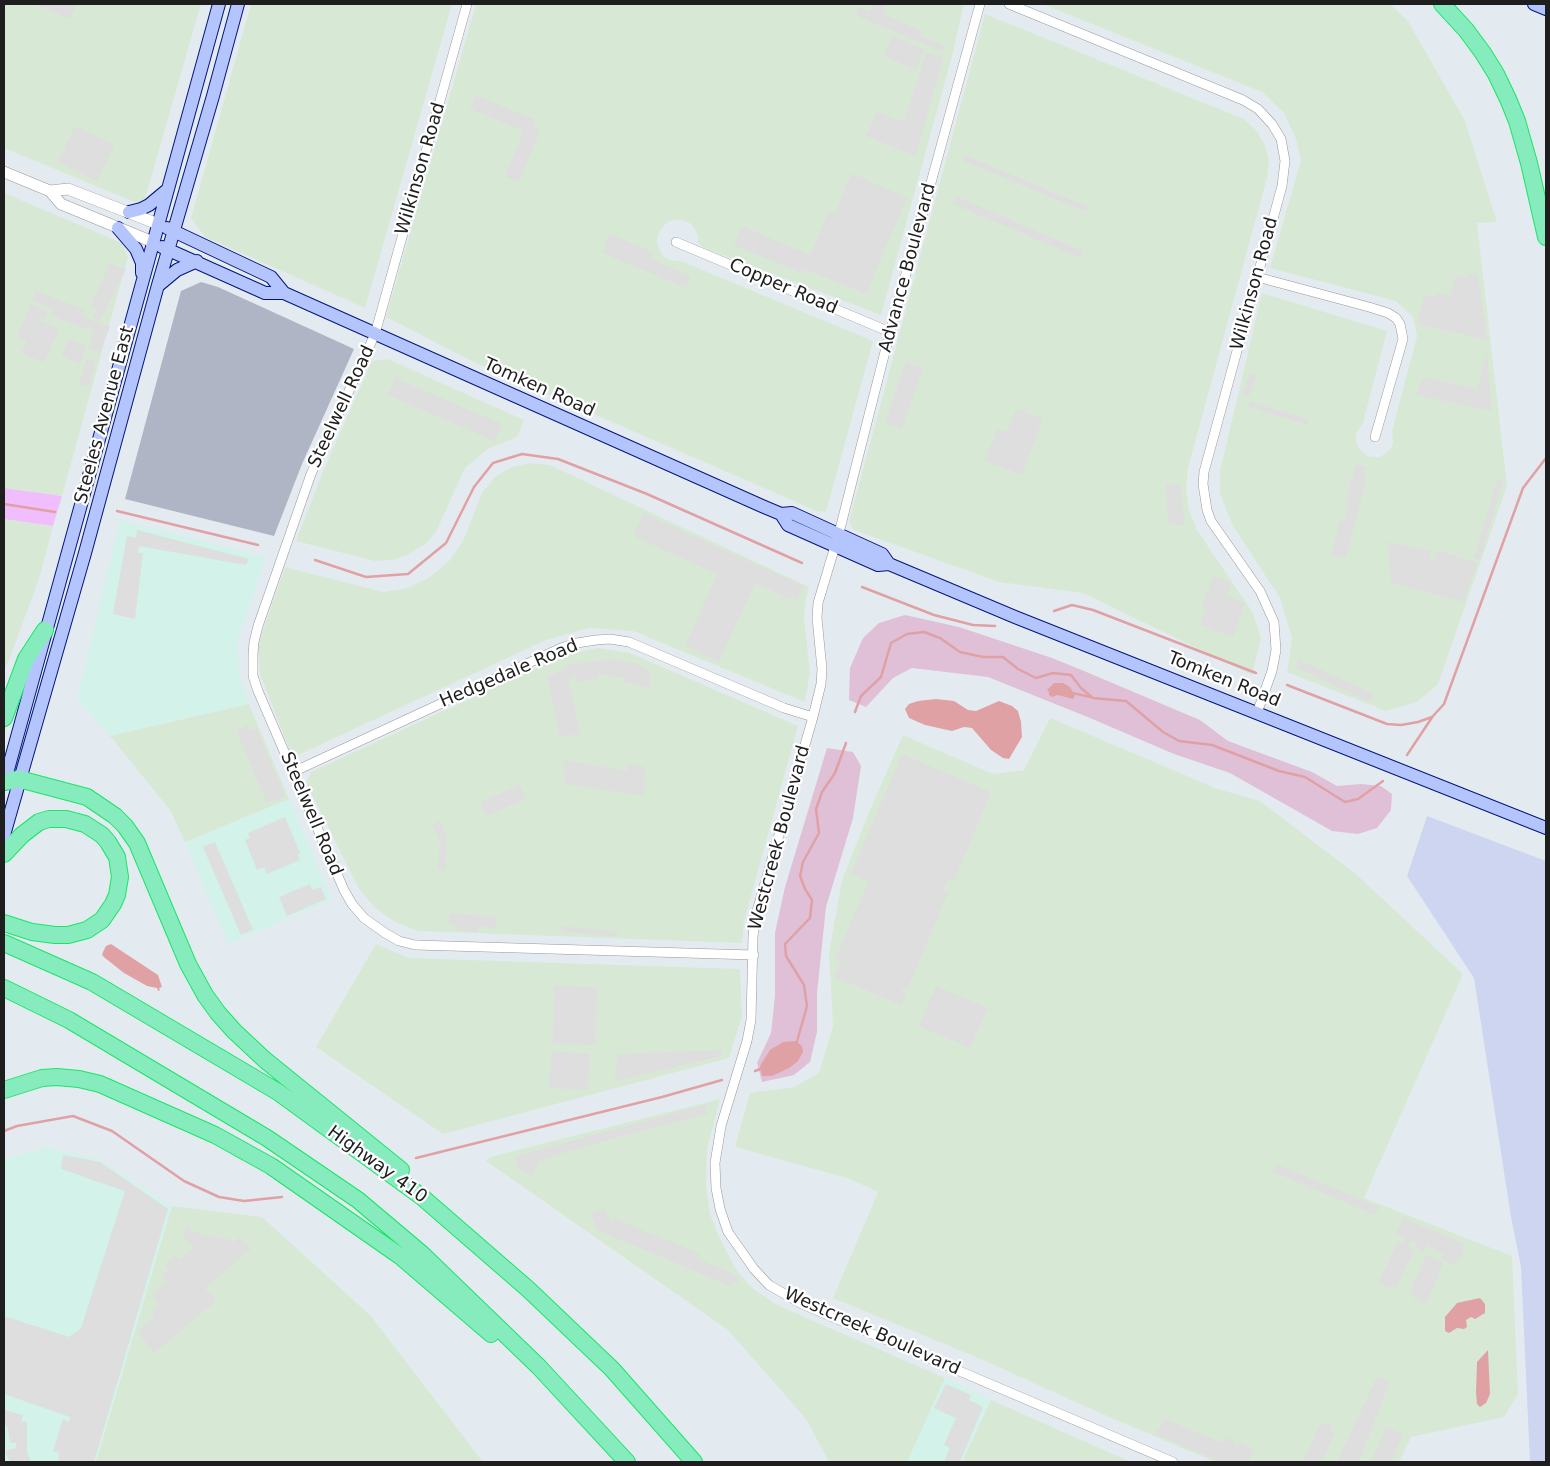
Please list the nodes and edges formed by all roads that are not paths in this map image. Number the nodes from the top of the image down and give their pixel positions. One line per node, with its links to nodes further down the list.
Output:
1 (219, 4): 10 (main road, Steeles Avenue East)
2 (238, 4): 15 (main road, Steeles Avenue East)
3 (467, 4): 26 (street, Wilkinson Road)
4 (980, 4): 25 (street, Advance Boulevard)
5 (1009, 4): 21 (street, Wilkinson Road)
6 (1442, 4): 16 (highway)
7 (1534, 4): 8 (main road)
8 (1546, 9)
9 (4, 172): 11 (street)
10 (167, 190): 12 (main road); 13 (main road, Steeles Avenue East)
11 (50, 191): 12 (street); 14 (street)
12 (129, 212): 13 (street)
13 (158, 224): 15 (main road, Tomken Road); 17 (main road, Steeles Avenue East)
14 (118, 228): 17 (street); 22 (main road)
15 (174, 231): 19 (main road, Steeles Avenue East); 24 (main road, Tomken Road)
16 (1546, 237)
17 (153, 242): 19 (main road, Tomken Road); 22 (main road, Steeles Avenue East)
18 (676, 242): 25 (street, Copper Road)
19 (169, 250): 20 (main road, Tomken Road); 23 (main road, Steeles Avenue East)
20 (196, 261): 23 (main road); 24 (main road, Tomken Road)
21 (1257, 277): 27 (street); 30 (street, Wilkinson Road)
22 (142, 280): 29 (main road, Steeles Avenue East)
23 (158, 285): 34 (main road, Steeles Avenue East)
24 (284, 293): 26 (main road, Tomken Road)
25 (890, 332): 28 (street, Advance Boulevard)
26 (375, 334): 28 (main road, Tomken Road); 33 (street, Steelwell Road)
27 (1374, 436)
28 (837, 540): 30 (main road, Tomken Road); 31 (street, Westcreek Boulevard)
29 (45, 630): 32 (highway); 34 (main road, Steeles Avenue East)
30 (1258, 713): 35 (main road, Tomken Road)
31 (813, 717): 33 (street, Hedgedale Road); 40 (street, Westcreek Boulevard)
32 (4, 718)
33 (293, 772): 40 (street, Steelwell Road)
34 (9, 782): 36 (main road, Steeles Avenue East); 45 (highway)
35 (1546, 828)
36 (4, 835)
37 (4, 854): 38 (highway)
38 (4, 923)
39 (4, 943): 45 (highway, Highway 410)
40 (754, 955): 49 (street, Westcreek Boulevard)
41 (4, 988): 43 (highway)
42 (4, 1000): 43 (highway)
43 (69, 1020): 46 (highway)
44 (4, 1090): 46 (highway)
45 (422, 1197): 48 (highway, Highway 410)
46 (540, 1367): 47 (highway)
47 (627, 1462)
48 (694, 1462)
49 (1173, 1462)

